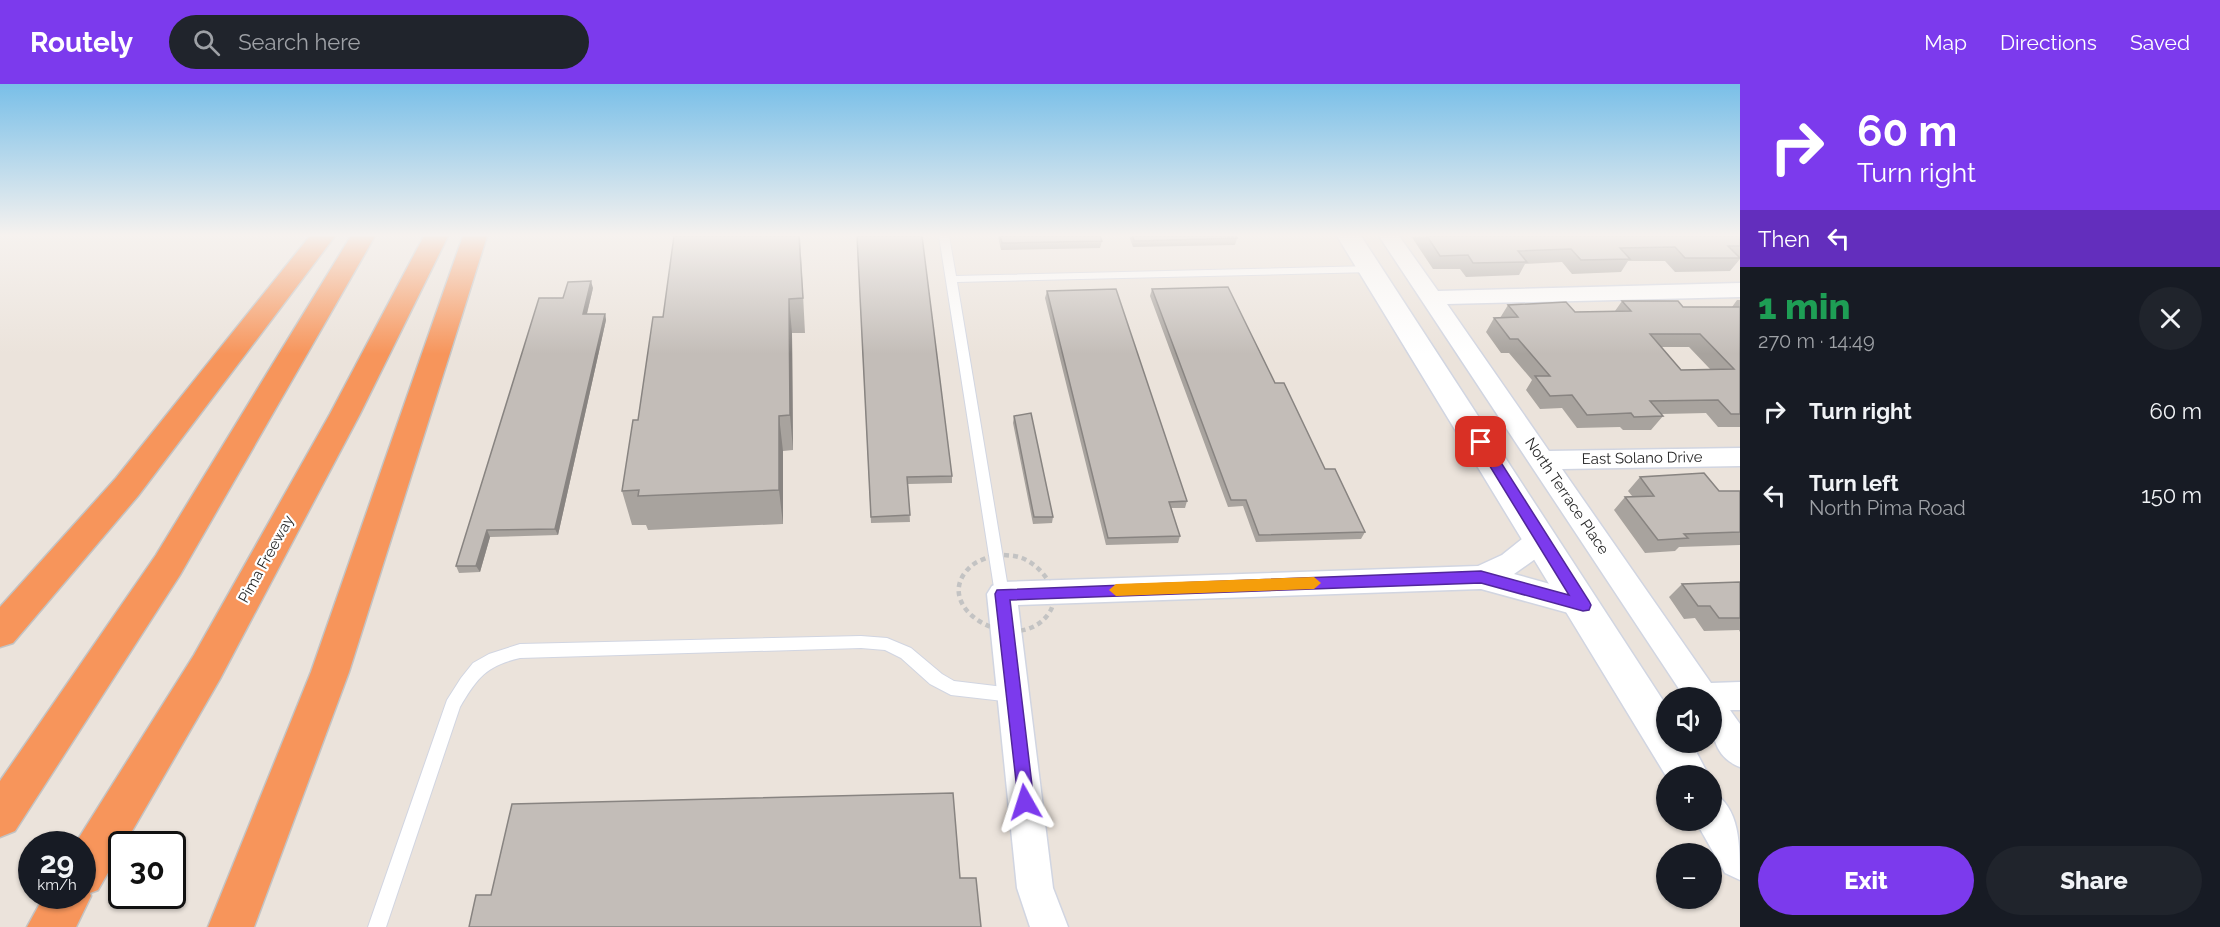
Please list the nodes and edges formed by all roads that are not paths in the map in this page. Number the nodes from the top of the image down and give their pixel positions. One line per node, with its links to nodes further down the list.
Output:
1 (292, 275): 18 (highway)
2 (340, 275): 26 (highway)
3 (416, 275): 28 (highway, Pima Freeway)
4 (463, 275): 32 (highway)
5 (950, 275): 9 (lane)
6 (1105, 275): 9 (lane)
7 (1376, 275): 14 (main road)
8 (1416, 275): 11 (street, North Terrace Place)
9 (951, 279): 16 (lane)
10 (1740, 290): 11 (street)
11 (1431, 298): 13 (street, North Terrace Place)
12 (1740, 457): 13 (street, East Solano Drive)
13 (1544, 460): 19 (street, North Terrace Place)
14 (1542, 539): 15 (street); 17 (main road)
15 (1481, 577): 16 (street); 17 (street)
16 (1002, 594): 20 (street)
17 (1583, 605): 23 (main road)
18 (0, 632)
19 (1696, 687)
20 (1012, 695): 33 (lane); 34 (street)
21 (1722, 696): 22 (street)
22 (1740, 696)
23 (1656, 723)
24 (1722, 725): 25 (street)
25 (1740, 752)
26 (0, 817)
27 (1722, 828): 29 (main road)
28 (96, 851)
29 (1740, 858)
30 (61, 909): 31 (highway)
31 (51, 927)
32 (231, 927)
33 (377, 927)
34 (1049, 927)

